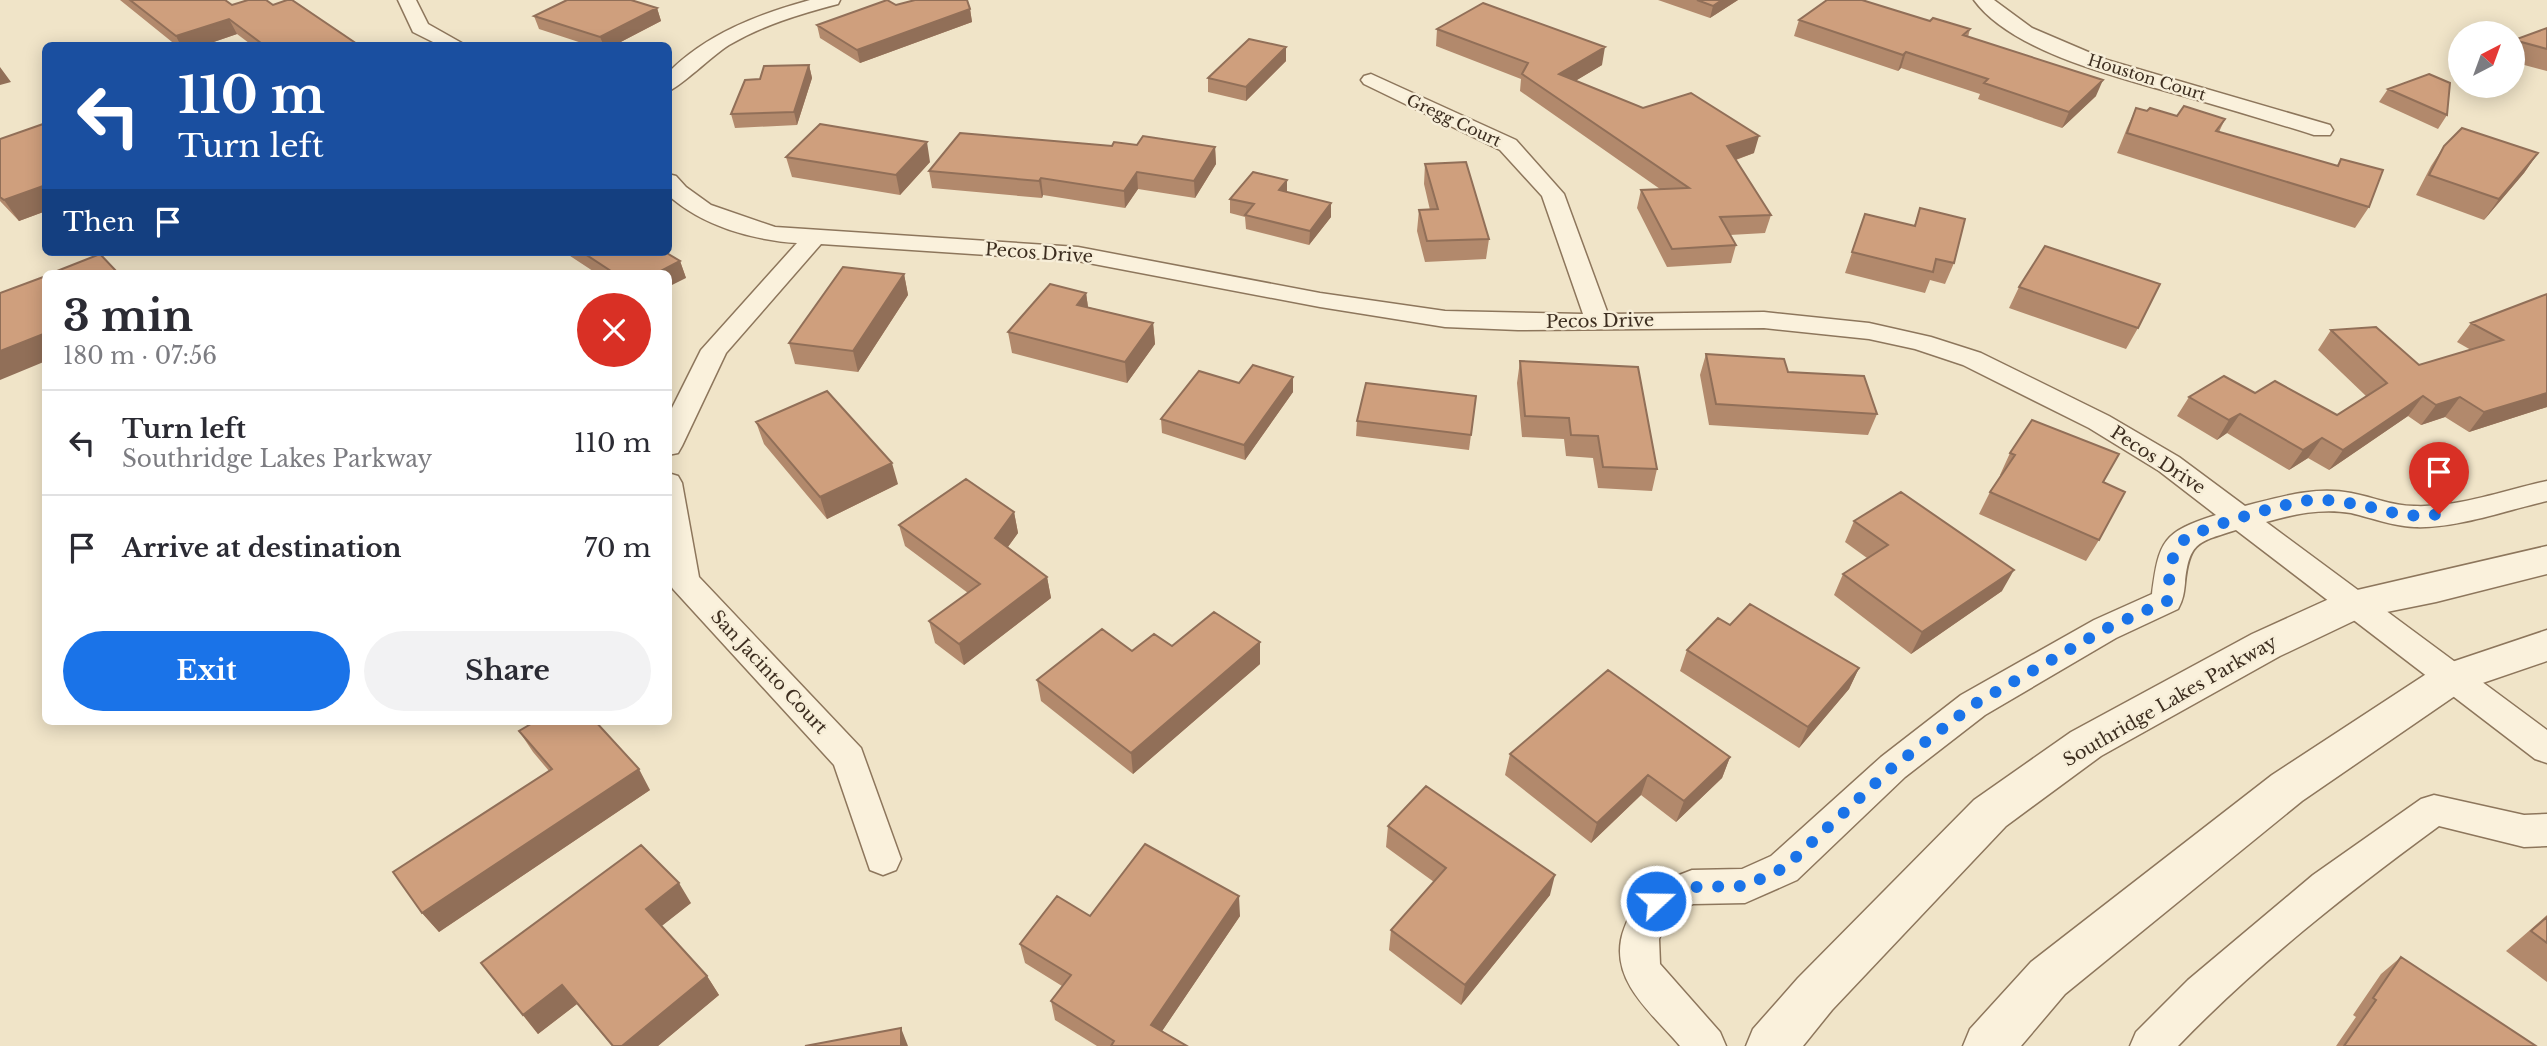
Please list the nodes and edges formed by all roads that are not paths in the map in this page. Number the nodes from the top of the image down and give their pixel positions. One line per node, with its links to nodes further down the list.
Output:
1 (407, 0): 4 (street)
2 (831, 0): 5 (street)
3 (1983, 0): 7 (street, Houston Court)
4 (450, 42)
5 (672, 80)
6 (1371, 80): 10 (street, Gregg Court)
7 (2322, 130)
8 (672, 186): 9 (street, Pecos Drive)
9 (813, 239): 10 (street, Pecos Drive); 11 (street)
10 (1598, 321): 14 (street, Pecos Drive)
11 (672, 438)
12 (2547, 491): 14 (street)
13 (672, 508): 21 (street, San Jacinto Court)
14 (2240, 518): 16 (street, Pecos Drive); 22 (street)
15 (2547, 560): 16 (street, Southridge Lakes Parkway)
16 (2354, 604): 18 (street, Pecos Drive); 23 (street, Southridge Lakes Parkway)
17 (2547, 645): 18 (street)
18 (2451, 678): 19 (street, Pecos Drive); 24 (street)
19 (2547, 749)
20 (2547, 830): 25 (street)
21 (883, 859)
22 (1706, 1046)
23 (1771, 1046)
24 (1988, 1046)
25 (2150, 1046)

